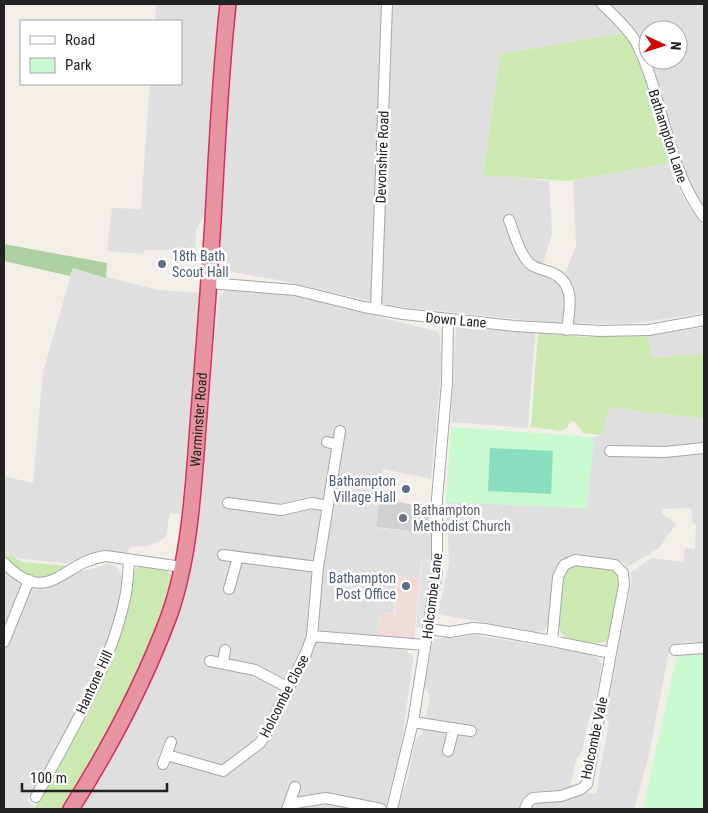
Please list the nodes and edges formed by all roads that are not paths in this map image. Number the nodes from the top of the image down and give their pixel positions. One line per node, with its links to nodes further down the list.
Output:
1 (228, 4): 6 (highway, Warminster Road)
2 (387, 4): 7 (street, Devonshire Road)
3 (602, 4): 4 (street, Bathampton Lane)
4 (704, 218)
5 (509, 220): 10 (street)
6 (210, 283): 7 (street, Down Lane); 22 (highway, Warminster Road)
7 (376, 309): 8 (street, Down Lane)
8 (448, 319): 10 (street, Down Lane); 26 (street, Holcombe Lane)
9 (704, 320): 10 (street, Down Lane)
10 (568, 330)
11 (340, 431): 13 (street, Holcombe Close)
12 (327, 442): 13 (street)
13 (338, 445): 17 (street, Holcombe Close)
14 (704, 448): 15 (street)
15 (610, 451)
16 (228, 503): 17 (street)
17 (328, 506): 23 (street, Holcombe Close)
18 (223, 555): 19 (street)
19 (238, 557): 23 (street); 25 (street)
20 (129, 560): 22 (street); 24 (street); 44 (street, Hantone Hill)
21 (4, 563): 24 (street)
22 (182, 567): 46 (highway, Warminster Road)
23 (318, 567): 27 (street, Holcombe Close)
24 (29, 580): 29 (street)
25 (229, 589)
26 (428, 629): 28 (street); 30 (street, Holcombe Lane)
27 (312, 636): 30 (street); 37 (street, Holcombe Close)
28 (552, 641): 34 (street); 34 (street, Holcombe Vale)
29 (4, 642)
30 (425, 645): 38 (street, Holcombe Lane)
31 (704, 648): 33 (street)
32 (225, 650): 36 (street)
33 (675, 650)
34 (611, 653): 49 (street, Holcombe Vale)
35 (210, 661): 36 (street)
36 (223, 664): 37 (street)
37 (289, 688): 41 (street, Holcombe Close)
38 (413, 722): 39 (street); 48 (street, Holcombe Lane)
39 (454, 728): 40 (street); 42 (street)
40 (471, 731)
41 (171, 742)
42 (448, 751)
43 (296, 787): 45 (street)
44 (36, 797)
45 (288, 807): 47 (street)
46 (71, 809)
47 (381, 809)
48 (392, 809)
49 (525, 809)

